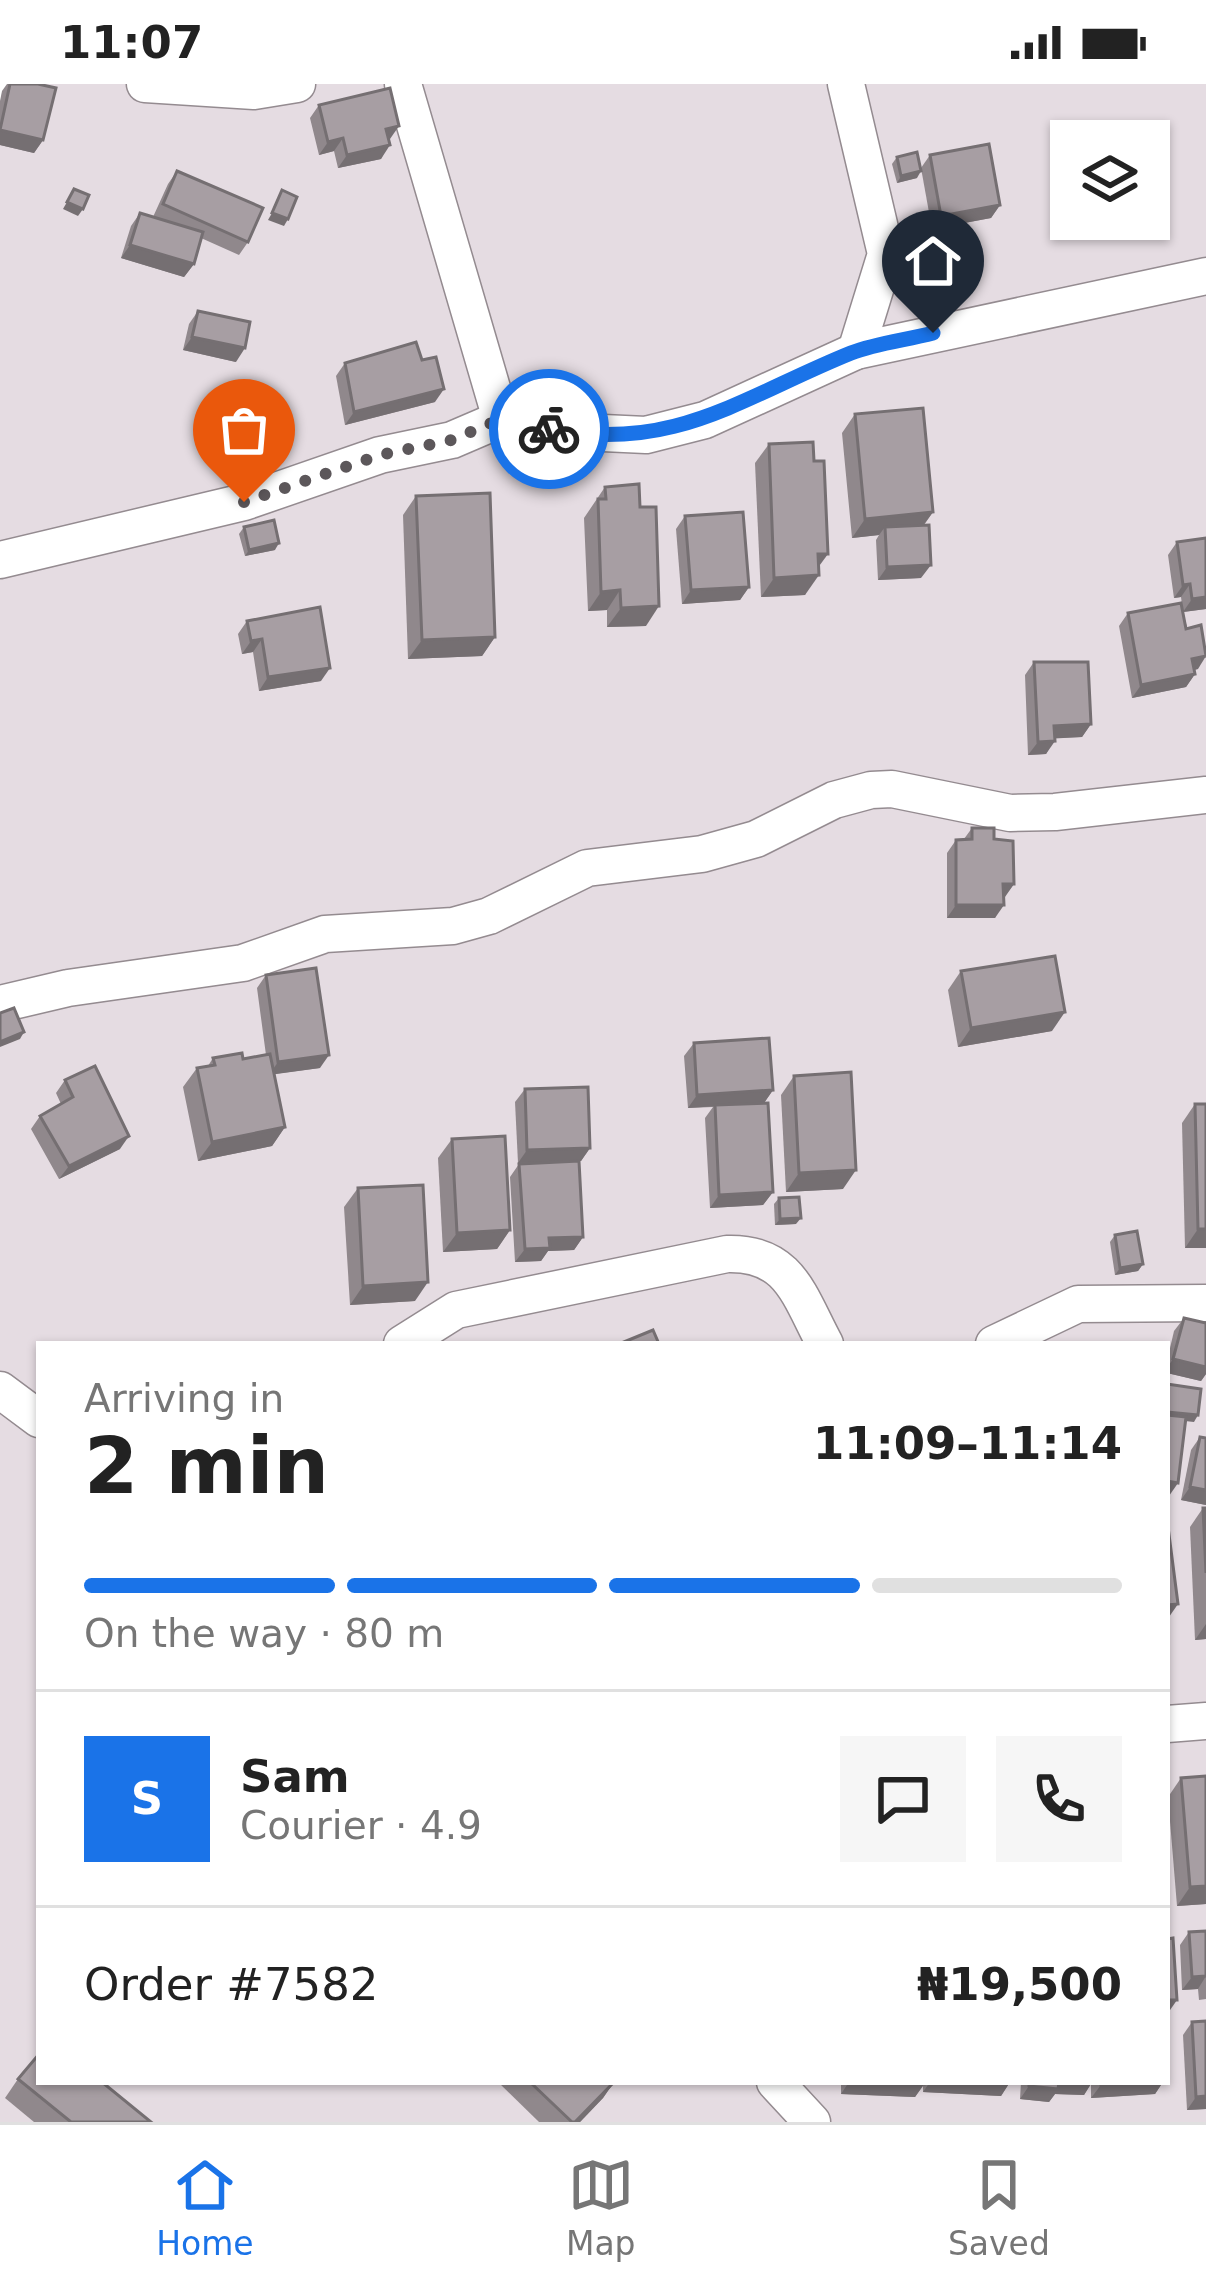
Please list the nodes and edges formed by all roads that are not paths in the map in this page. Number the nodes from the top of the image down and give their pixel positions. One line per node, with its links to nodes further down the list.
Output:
1 (145, 84): 2 (street)
2 (297, 84)
3 (403, 84): 7 (street)
4 (846, 84): 6 (street)
5 (1206, 276): 6 (street)
6 (856, 351): 7 (street)
7 (501, 419): 8 (street)
8 (0, 560)
9 (1206, 795): 10 (street)
10 (0, 1004)
11 (1206, 1303): 14 (street)
12 (407, 1341): 13 (street)
13 (823, 1341)
14 (1000, 1341)
15 (0, 1390): 16 (street)
16 (36, 1417)
17 (1206, 1721): 18 (street)
18 (1170, 1724)
19 (779, 2085): 20 (street)
20 (812, 2122)

